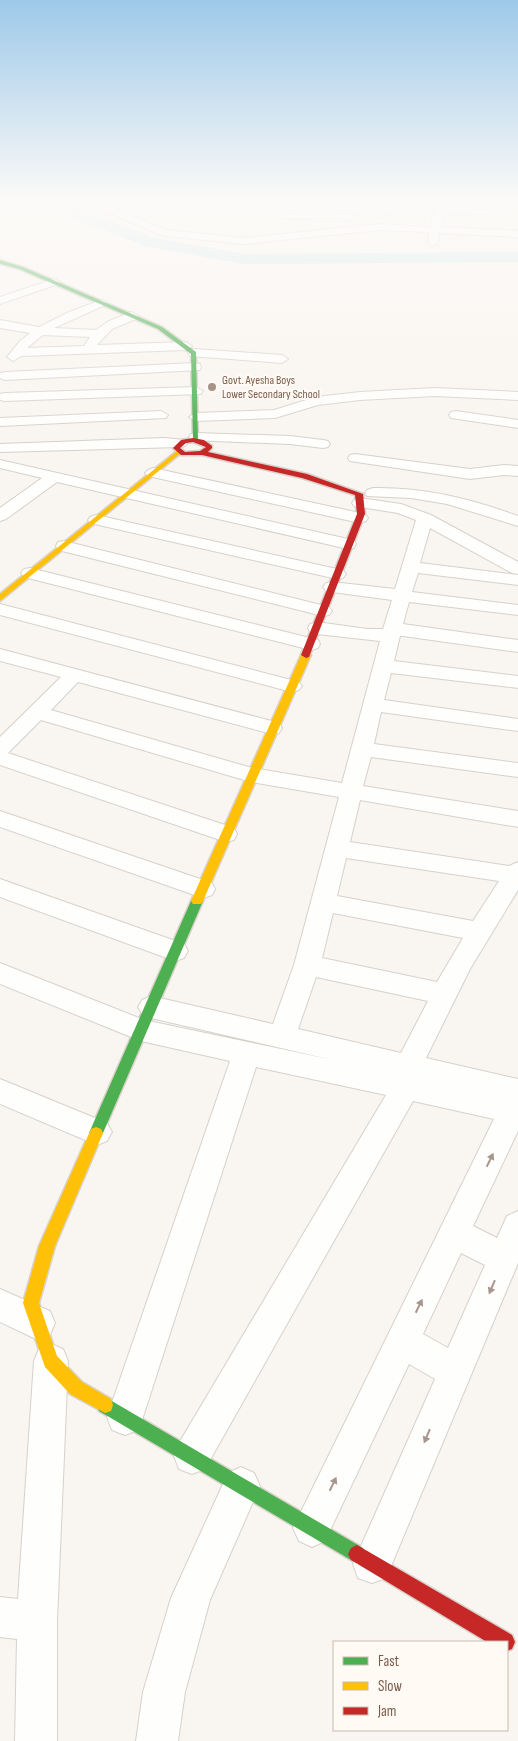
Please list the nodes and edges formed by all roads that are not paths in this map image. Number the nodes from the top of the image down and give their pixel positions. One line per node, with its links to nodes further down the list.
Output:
1 (54, 282): 2 (street); 3 (street)
2 (0, 301)
3 (101, 303): 4 (street); 6 (street)
4 (132, 316): 7 (street); 9 (street)
5 (0, 324): 6 (street)
6 (41, 331): 7 (street); 10 (street)
7 (97, 334): 8 (street)
8 (87, 350): 9 (street); 10 (street)
9 (190, 350): 11 (street); 12 (street)
10 (18, 352): 13 (street)
11 (282, 359)
12 (195, 367): 13 (street); 14 (street)
13 (4, 369): 15 (street)
14 (196, 391): 15 (street); 20 (street)
15 (3, 393): 17 (street)
16 (518, 396): 20 (street)
17 (0, 412)
18 (161, 415): 21 (street)
19 (456, 415): 22 (street)
20 (196, 417): 23 (street)
21 (0, 422)
22 (518, 424)
23 (196, 439): 24 (street); 25 (street); 27 (street)
24 (323, 444)
25 (179, 447): 26 (street); 27 (street); 31 (street)
26 (0, 448)
27 (202, 454): 34 (street)
28 (355, 458): 30 (street)
29 (3, 467): 32 (street)
30 (518, 471)
31 (153, 473): 33 (street); 34 (street)
32 (53, 477): 33 (street); 37 (street)
33 (127, 494): 39 (street); 41 (street)
34 (360, 505): 36 (street); 38 (street); 41 (street)
35 (518, 510): 36 (street)
36 (493, 512): 40 (street)
37 (0, 516)
38 (425, 518): 43 (street); 44 (street)
39 (96, 520): 42 (street); 47 (street)
40 (518, 521)
41 (348, 544): 47 (street)
42 (64, 546): 45 (street); 54 (street)
43 (411, 567): 46 (street); 50 (street)
44 (518, 569)
45 (30, 573): 49 (street); 54 (street)
46 (518, 580)
47 (334, 581): 50 (street); 54 (street)
48 (0, 584): 49 (street)
49 (12, 587): 51 (street)
50 (402, 596): 53 (street); 55 (street)
51 (0, 598)
52 (0, 609): 61 (street)
53 (518, 610)
54 (317, 628): 55 (street); 61 (street)
55 (392, 631): 56 (street); 58 (street)
56 (518, 646)
57 (0, 655): 59 (street)
58 (383, 666): 60 (street); 62 (street)
59 (74, 675): 63 (street); 65 (street)
60 (518, 682)
61 (292, 686): 65 (street)
62 (373, 705): 64 (street); 67 (street)
63 (36, 712): 66 (street); 70 (street)
64 (518, 725)
65 (272, 728): 70 (street)
66 (0, 749)
67 (362, 749): 69 (street); 71 (street)
68 (0, 758): 74 (street)
69 (518, 770)
70 (251, 775): 71 (street); 74 (street)
71 (351, 792): 73 (street); 75 (street)
72 (0, 819): 78 (street)
73 (518, 819)
74 (226, 834): 78 (street)
75 (336, 848): 76 (street); 79 (street)
76 (516, 872): 80 (street)
77 (0, 888): 81 (street)
78 (203, 889): 81 (street)
79 (324, 902): 80 (street); 82 (street)
80 (480, 932): 84 (street)
81 (176, 951): 85 (street)
82 (307, 965): 84 (street); 86 (street)
83 (0, 973): 85 (street)
84 (444, 994): 88 (street)
85 (146, 1019): 86 (street); 87 (street); 91 (street)
86 (282, 1036): 88 (street)
87 (247, 1053): 88 (street); 99 (street)
88 (407, 1077): 90 (street); 100 (street)
89 (0, 1091): 91 (street)
90 (516, 1105): 92 (street, one-way to 90)
91 (97, 1132): 95 (street)
92 (454, 1233): 93 (street); 96 (street, one-way to 92)
93 (514, 1237): 98 (street, one-way to 98)
94 (0, 1305): 95 (street)
95 (38, 1323): 97 (street)
96 (402, 1341): 98 (street); 102 (street, one-way to 96)
97 (51, 1361): 99 (street); 104 (street)
98 (456, 1371): 103 (street, one-way to 103)
99 (125, 1417): 100 (street)
100 (192, 1456): 101 (street)
101 (241, 1486): 102 (street); 107 (street)
102 (312, 1528): 103 (street)
103 (372, 1564): 105 (street)
104 (18, 1619): 106 (street)
105 (506, 1641)
106 (36, 1741)
107 (157, 1741)

